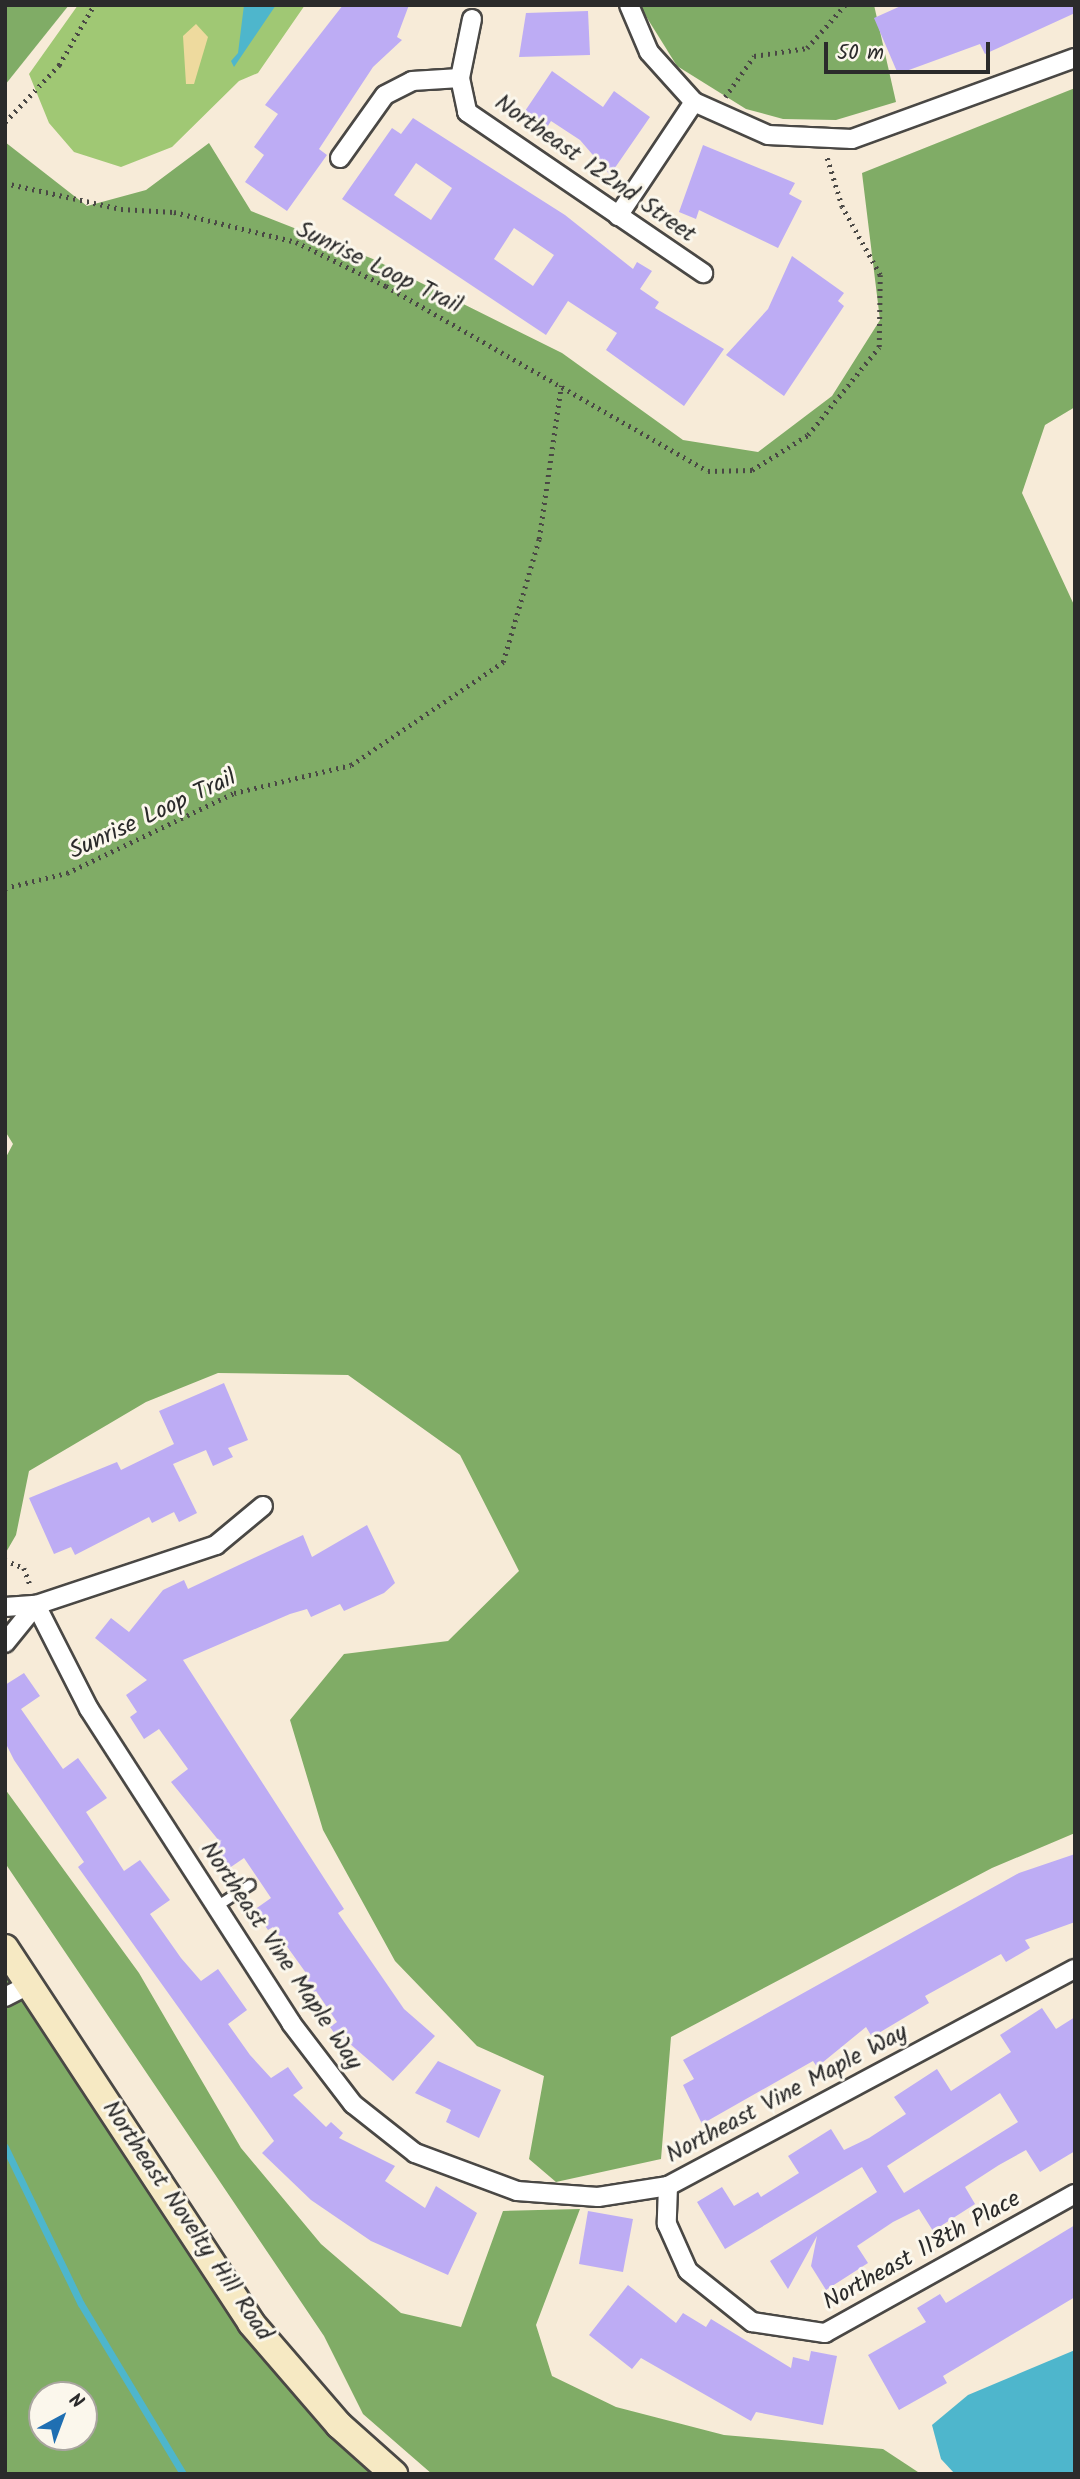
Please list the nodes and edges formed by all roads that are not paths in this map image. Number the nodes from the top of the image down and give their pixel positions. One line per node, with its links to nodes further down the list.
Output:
1 (629, 5): 5 (street)
2 (472, 19): 4 (street, Northeast 122nd Street)
3 (1075, 58): 5 (street)
4 (460, 78): 6 (street); 7 (street, Northeast 122nd Street)
5 (694, 102): 7 (street)
6 (340, 158)
7 (618, 216): 8 (street, Northeast 122nd Street)
8 (703, 273)
9 (263, 1506): 10 (street)
10 (36, 1605): 11 (street); 12 (street); 14 (street, Northeast Vine Maple Way)
11 (5, 1606)
12 (5, 1643)
13 (250, 1884): 14 (lane)
14 (216, 1906): 19 (street, Northeast Vine Maple Way)
15 (5, 1948): 17 (main road, Northeast Novelty Hill Road)
16 (1075, 1969): 19 (street, Northeast Vine Maple Way)
17 (30, 1984): 18 (street); 21 (main road, Northeast Novelty Hill Road)
18 (5, 1997)
19 (668, 2186): 20 (street, Northeast 118th Place)
20 (1075, 2194)
21 (394, 2474)

